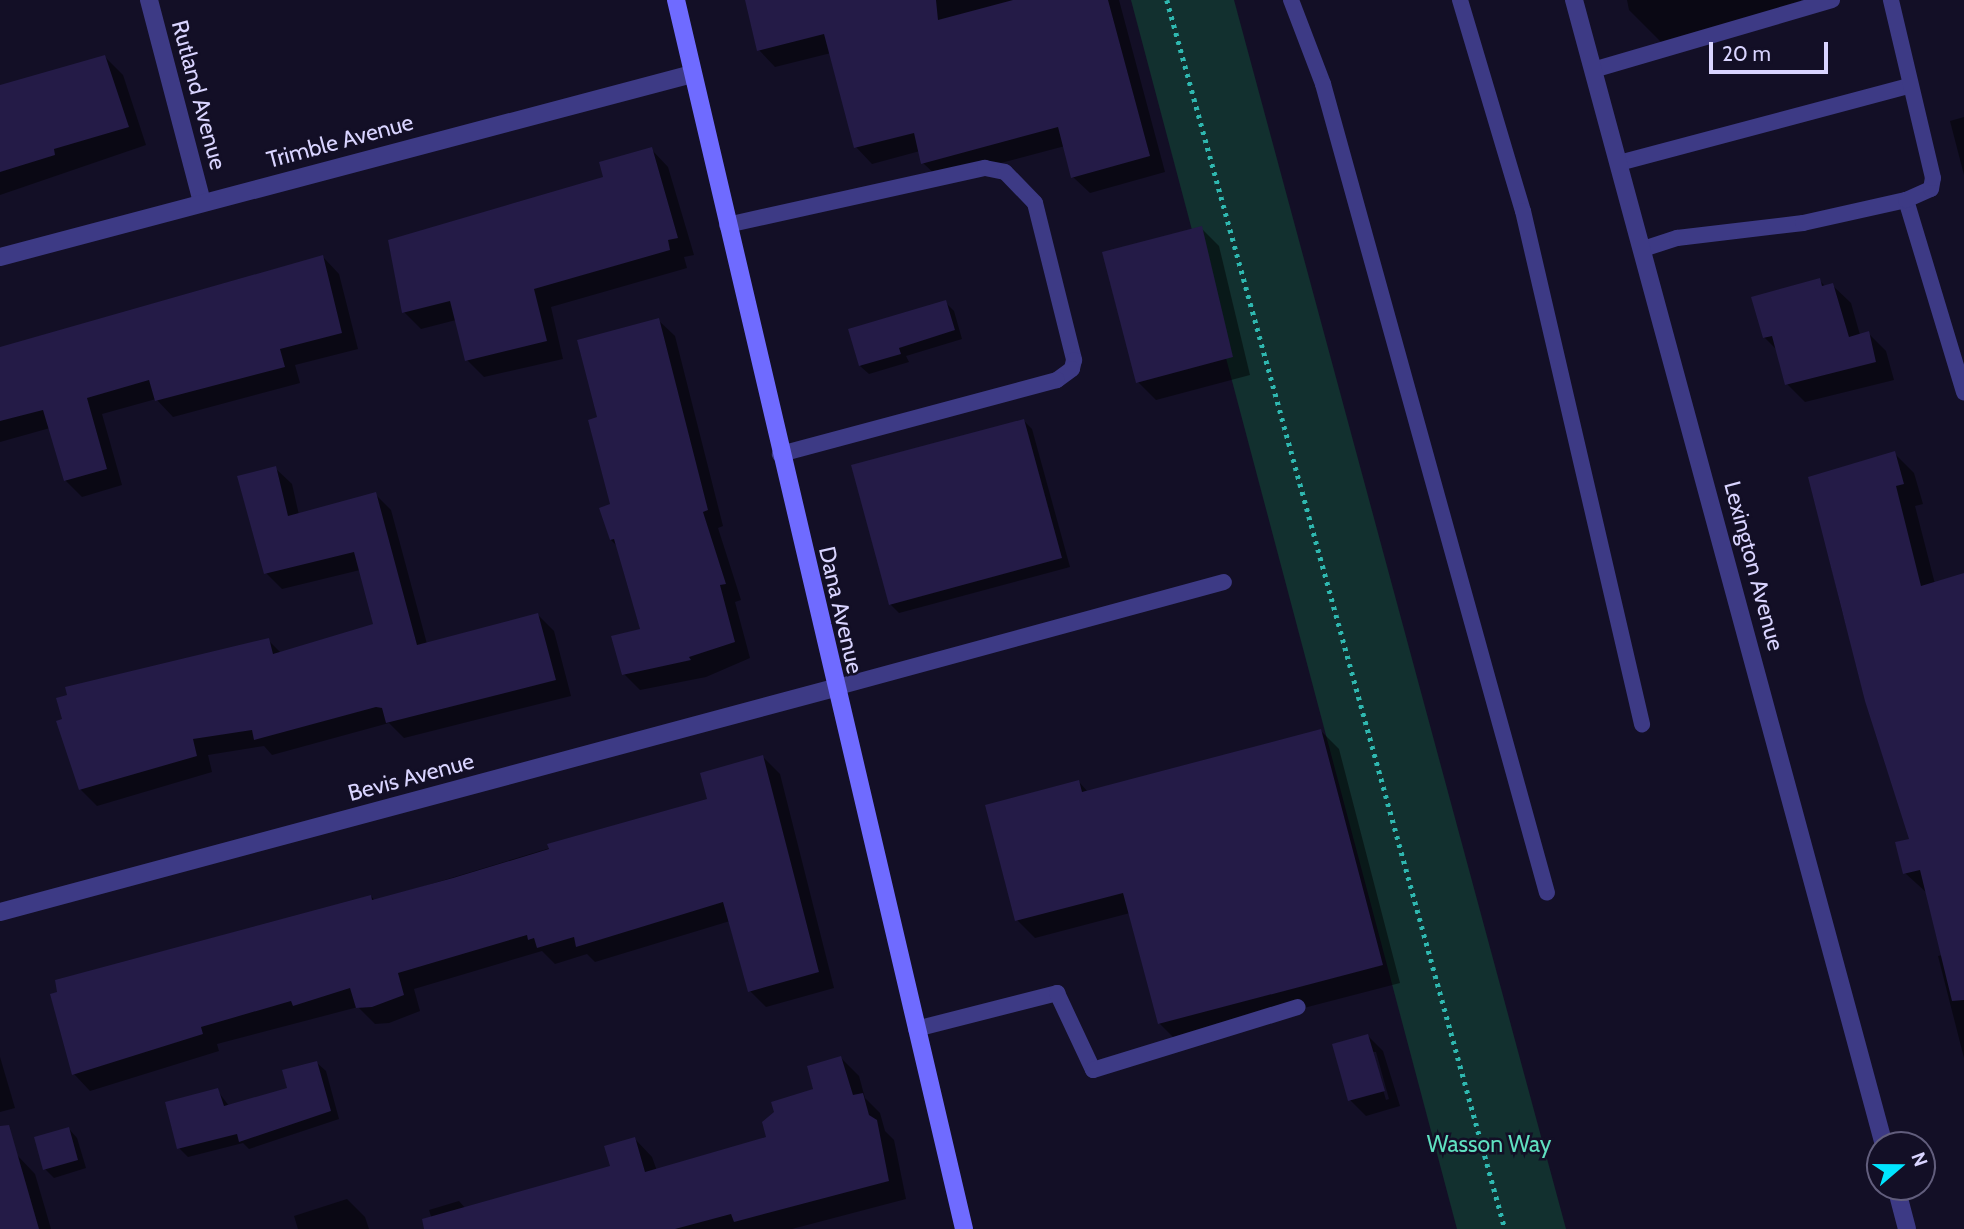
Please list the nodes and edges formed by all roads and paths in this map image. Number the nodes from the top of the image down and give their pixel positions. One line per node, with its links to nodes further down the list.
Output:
1 (149, 0): 14 (street, Rutland Avenue)
2 (676, 0): 10 (street, Dana Avenue)
3 (1167, 0): 30 (path)
4 (1291, 0): 23 (lane)
5 (1460, 0): 22 (lane)
6 (1574, 0): 9 (street, Lexington Avenue)
7 (1832, 0): 9 (lane)
8 (1891, 0): 11 (lane)
9 (1593, 70): 12 (street, Lexington Avenue)
10 (692, 74): 14 (street, Trimble Avenue); 15 (street, Dana Avenue)
11 (1909, 86): 12 (lane); 13 (lane)
12 (1619, 163): 16 (street, Lexington Avenue)
13 (1906, 200): 16 (lane); 18 (lane)
14 (202, 202): 17 (street, Trimble Avenue)
15 (727, 225): 19 (street, Dana Avenue); 19 (lane)
16 (1643, 249): 27 (street, Lexington Avenue)
17 (0, 257)
18 (1964, 392)
19 (780, 454): 21 (street, Dana Avenue)
20 (1224, 582): 21 (lane)
21 (834, 688): 24 (street, Bevis Avenue); 26 (street, Dana Avenue)
22 (1642, 724)
23 (1547, 893)
24 (0, 912)
25 (1298, 1007): 26 (lane)
26 (916, 1029): 29 (street, Dana Avenue)
27 (1880, 1131)
28 (1900, 1201): 31 (street)
29 (964, 1229)
30 (1505, 1229)
31 (1907, 1229)

